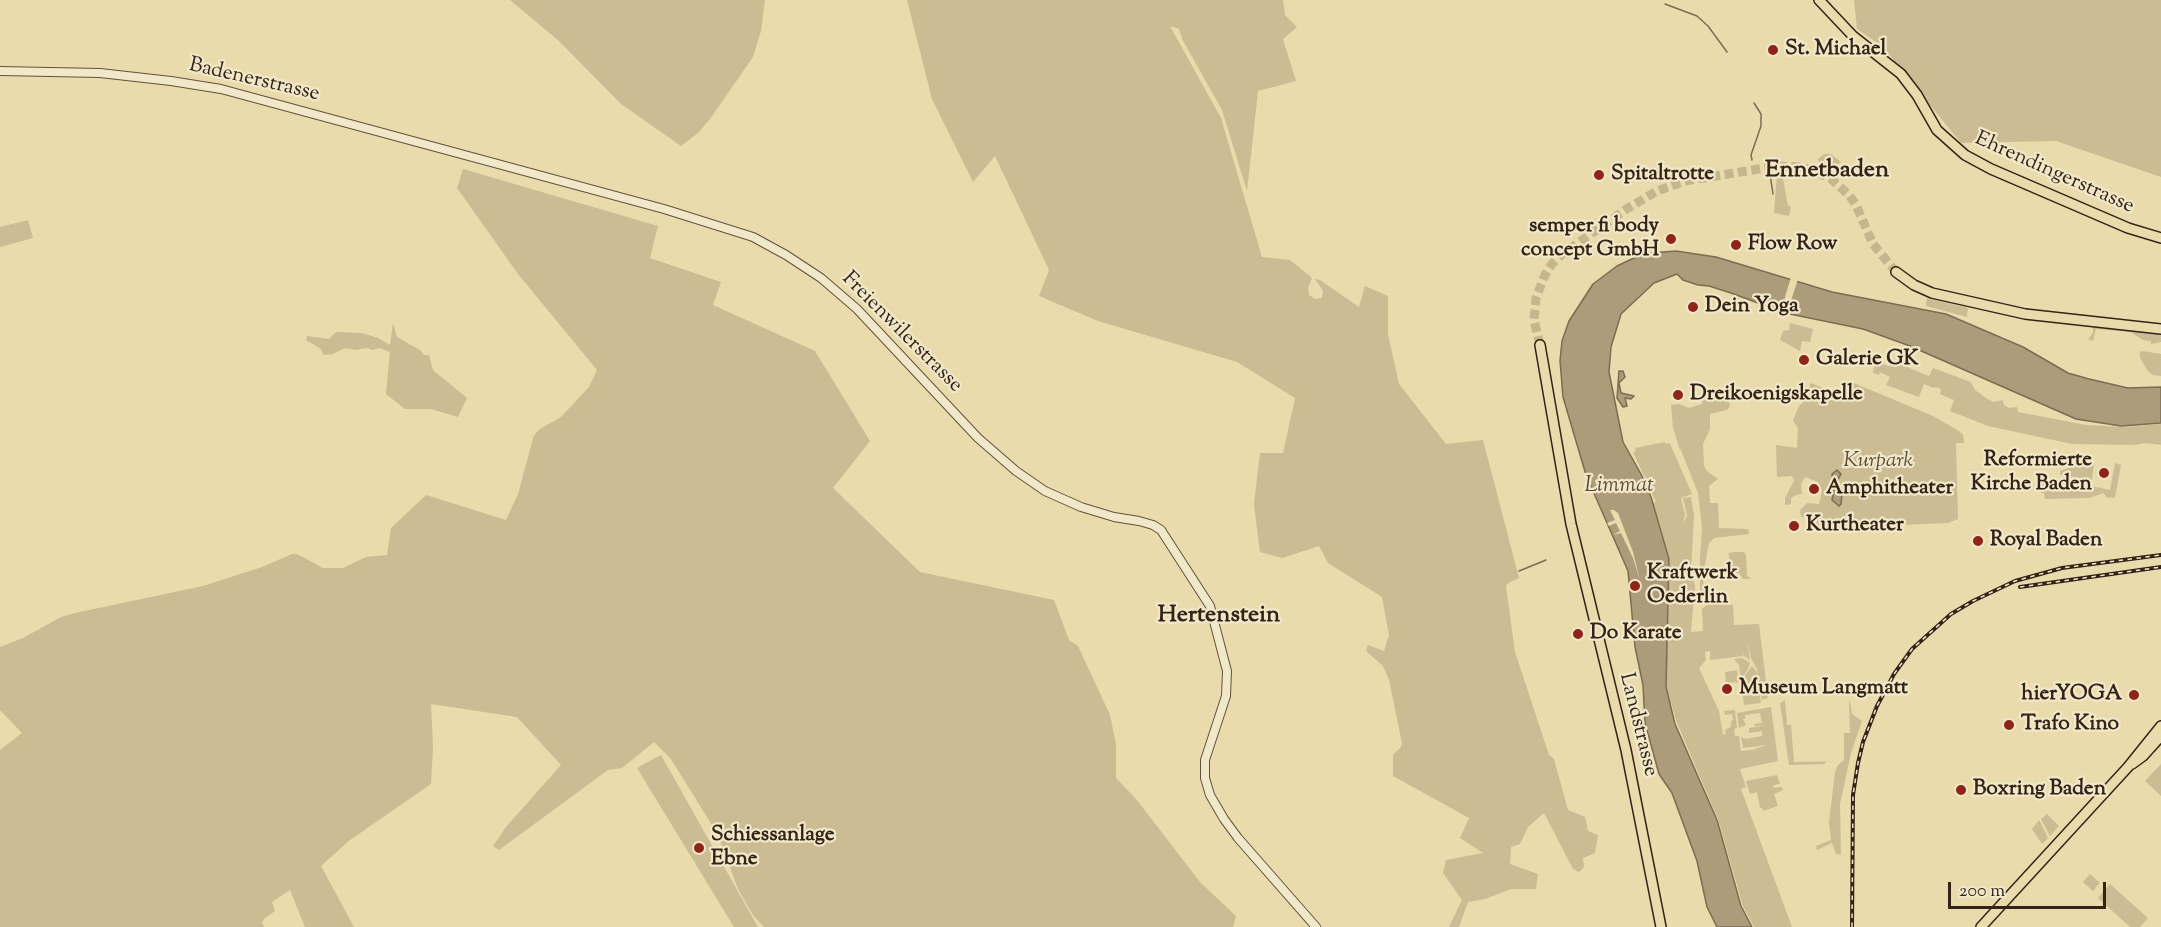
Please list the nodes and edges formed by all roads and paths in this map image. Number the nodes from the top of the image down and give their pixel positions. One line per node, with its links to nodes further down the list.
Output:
1 (1819, 0): 4 (main road, Ehrendingerstrasse)
2 (0, 71): 3 (street, Badenerstrasse)
3 (493, 162): 11 (street, Freienwilerstrasse)
4 (2161, 238)
5 (1899, 275): 6 (main road)
6 (2161, 329)
7 (1540, 348): 12 (main road, Landstrasse)
8 (2161, 726): 10 (main road)
9 (2161, 736): 10 (main road)
10 (2128, 767): 13 (main road)
11 (1316, 927)
12 (1661, 927)
13 (1981, 927)

